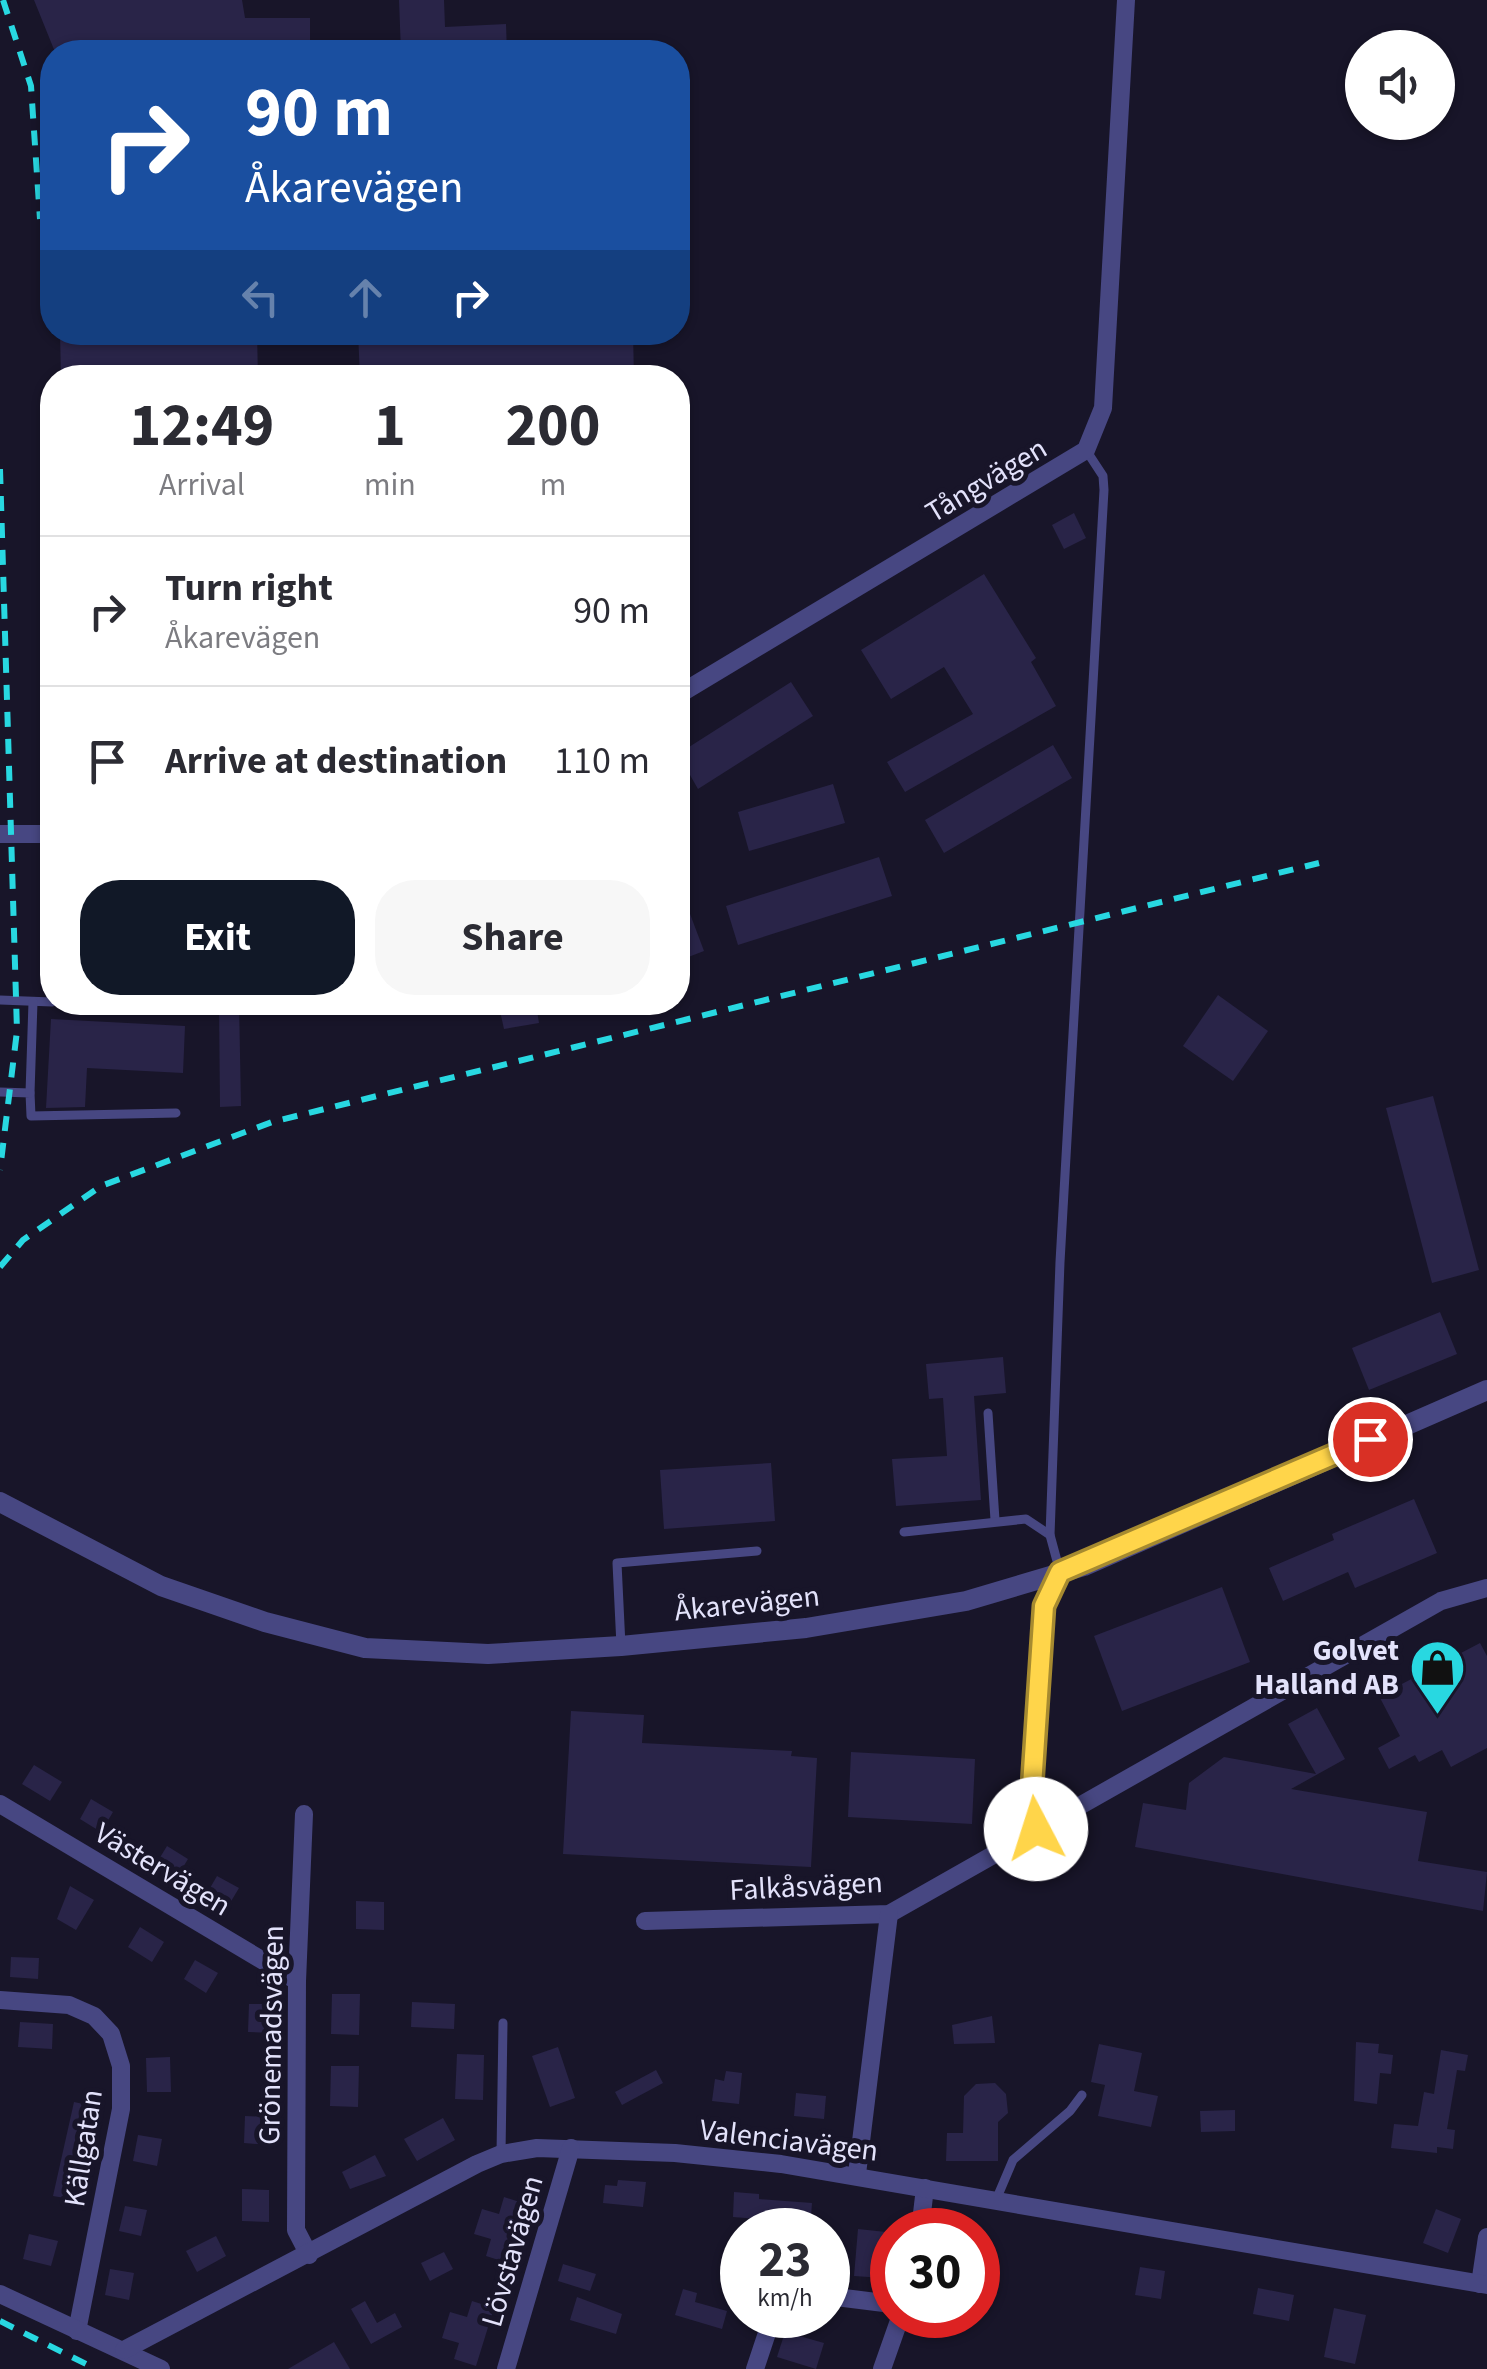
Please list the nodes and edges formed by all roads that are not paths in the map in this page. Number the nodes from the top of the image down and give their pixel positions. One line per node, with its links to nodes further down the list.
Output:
1 (1126, 0): 2 (street, Tångvägen)
2 (1086, 450): 3 (street, Tångvägen); 17 (lane)
3 (690, 688)
4 (0, 834): 5 (street)
5 (40, 834)
6 (0, 1000): 7 (lane)
7 (33, 1002): 8 (lane); 10 (lane)
8 (40, 1002)
9 (0, 1092): 10 (lane)
10 (30, 1092): 11 (lane)
11 (176, 1113)
12 (1487, 1390): 19 (street, Åkarevägen)
13 (988, 1413): 15 (lane)
14 (0, 1502): 21 (street, Åkarevägen)
15 (995, 1520): 16 (lane); 17 (lane)
16 (904, 1532)
17 (1050, 1535): 19 (lane)
18 (757, 1551): 21 (lane)
19 (1060, 1572): 21 (street, Åkarevägen); 24 (street)
20 (1487, 1588): 24 (street, Falkåsvägen)
21 (621, 1646)
22 (0, 1804): 27 (street, Västervägen)
23 (304, 1814): 27 (street, Grönemadsvägen)
24 (1036, 1829): 25 (street, Falkåsvägen)
25 (889, 1914): 26 (street, Falkåsvägen); 33 (street)
26 (645, 1921)
27 (297, 1981): 38 (street, Grönemadsvägen)
28 (0, 2000): 41 (street, Källgatan)
29 (503, 2023): 32 (lane)
30 (1082, 2095): 35 (lane)
31 (571, 2148): 32 (street, Valenciavägen); 33 (street, Valenciavägen); 46 (street, Lövstavägen)
32 (501, 2154): 38 (street, Valenciavägen)
33 (856, 2174): 34 (street, Valenciavägen)
34 (924, 2188): 35 (street, Valenciavägen); 36 (street)
35 (996, 2200): 39 (street, Valenciavägen)
36 (922, 2208)
37 (1487, 2237): 39 (street)
38 (308, 2254): 44 (street, Valenciavägen)
39 (1483, 2284)
40 (0, 2294): 41 (street)
41 (77, 2331): 44 (street)
42 (766, 2338): 47 (street)
43 (893, 2338): 48 (street)
44 (124, 2350): 45 (street)
45 (161, 2369)
46 (506, 2369)
47 (755, 2369)
48 (882, 2369)

